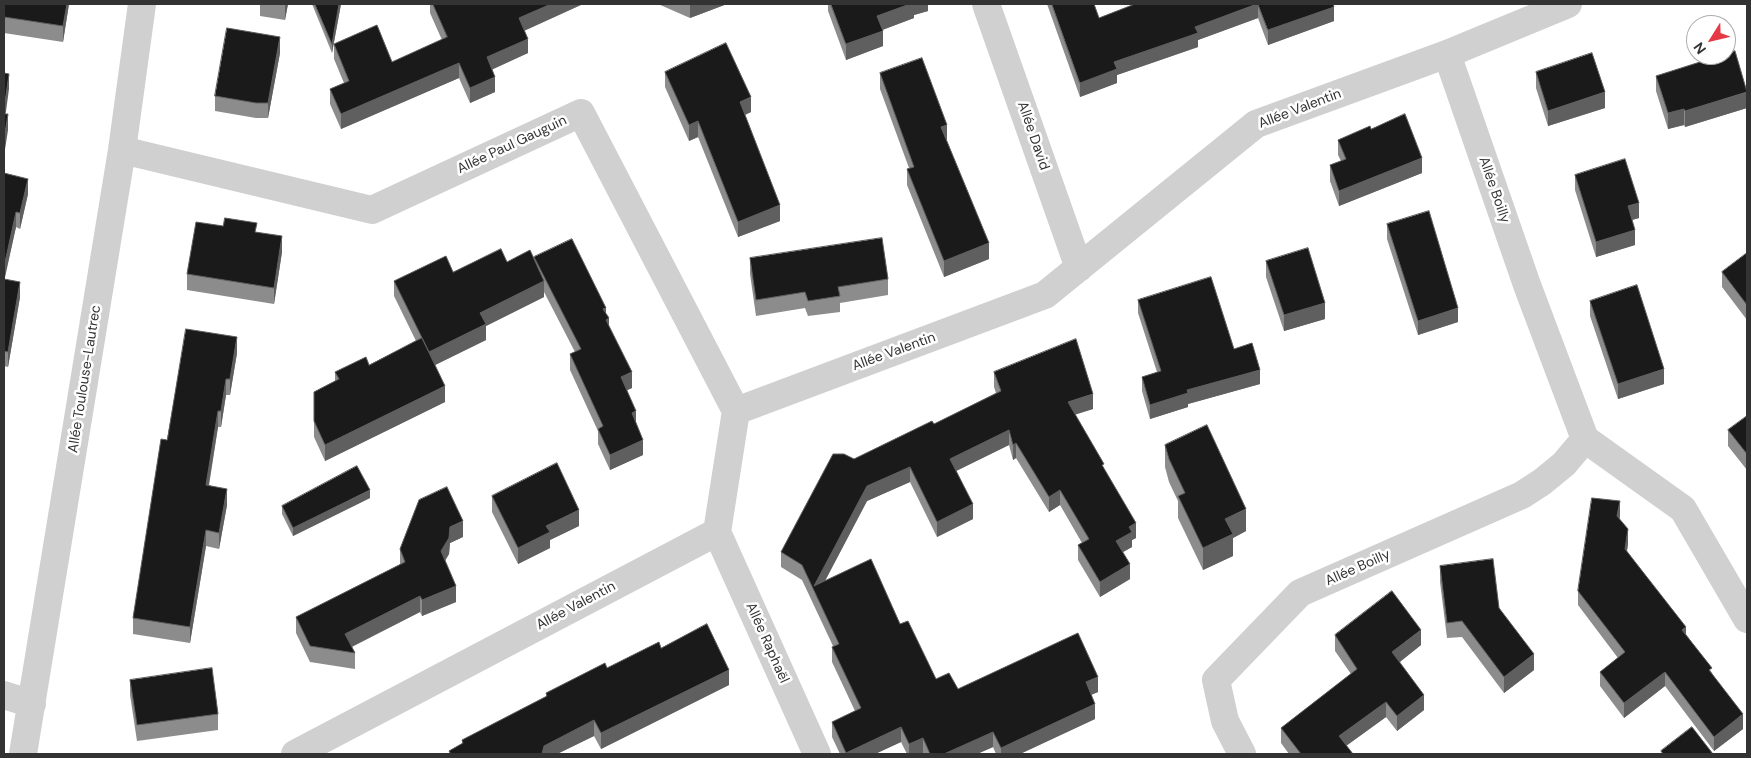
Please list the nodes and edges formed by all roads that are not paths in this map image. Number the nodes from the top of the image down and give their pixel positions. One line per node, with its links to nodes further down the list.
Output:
1 (142, 4): 5 (street, Allée Toulouse-Lautrec)
2 (986, 4): 6 (street, Allée David)
3 (1568, 4): 4 (street, Allée Valentin)
4 (1446, 54): 6 (street, Allée Valentin); 8 (street, Allée Boilly)
5 (122, 150): 7 (street, Allée Paul Gauguin); 12 (street, Allée Toulouse-Lautrec)
6 (1079, 268): 7 (street, Allée Valentin)
7 (736, 411): 9 (street)
8 (1585, 439): 10 (street); 16 (street, Allée Boilly)
9 (717, 532): 14 (street, Allée Valentin); 15 (street, Allée Raphaël)
10 (1747, 619)
11 (4, 695): 12 (street)
12 (32, 704): 13 (street, Allée Toulouse-Lautrec)
13 (24, 754)
14 (295, 754)
15 (817, 754)
16 (1242, 754)

